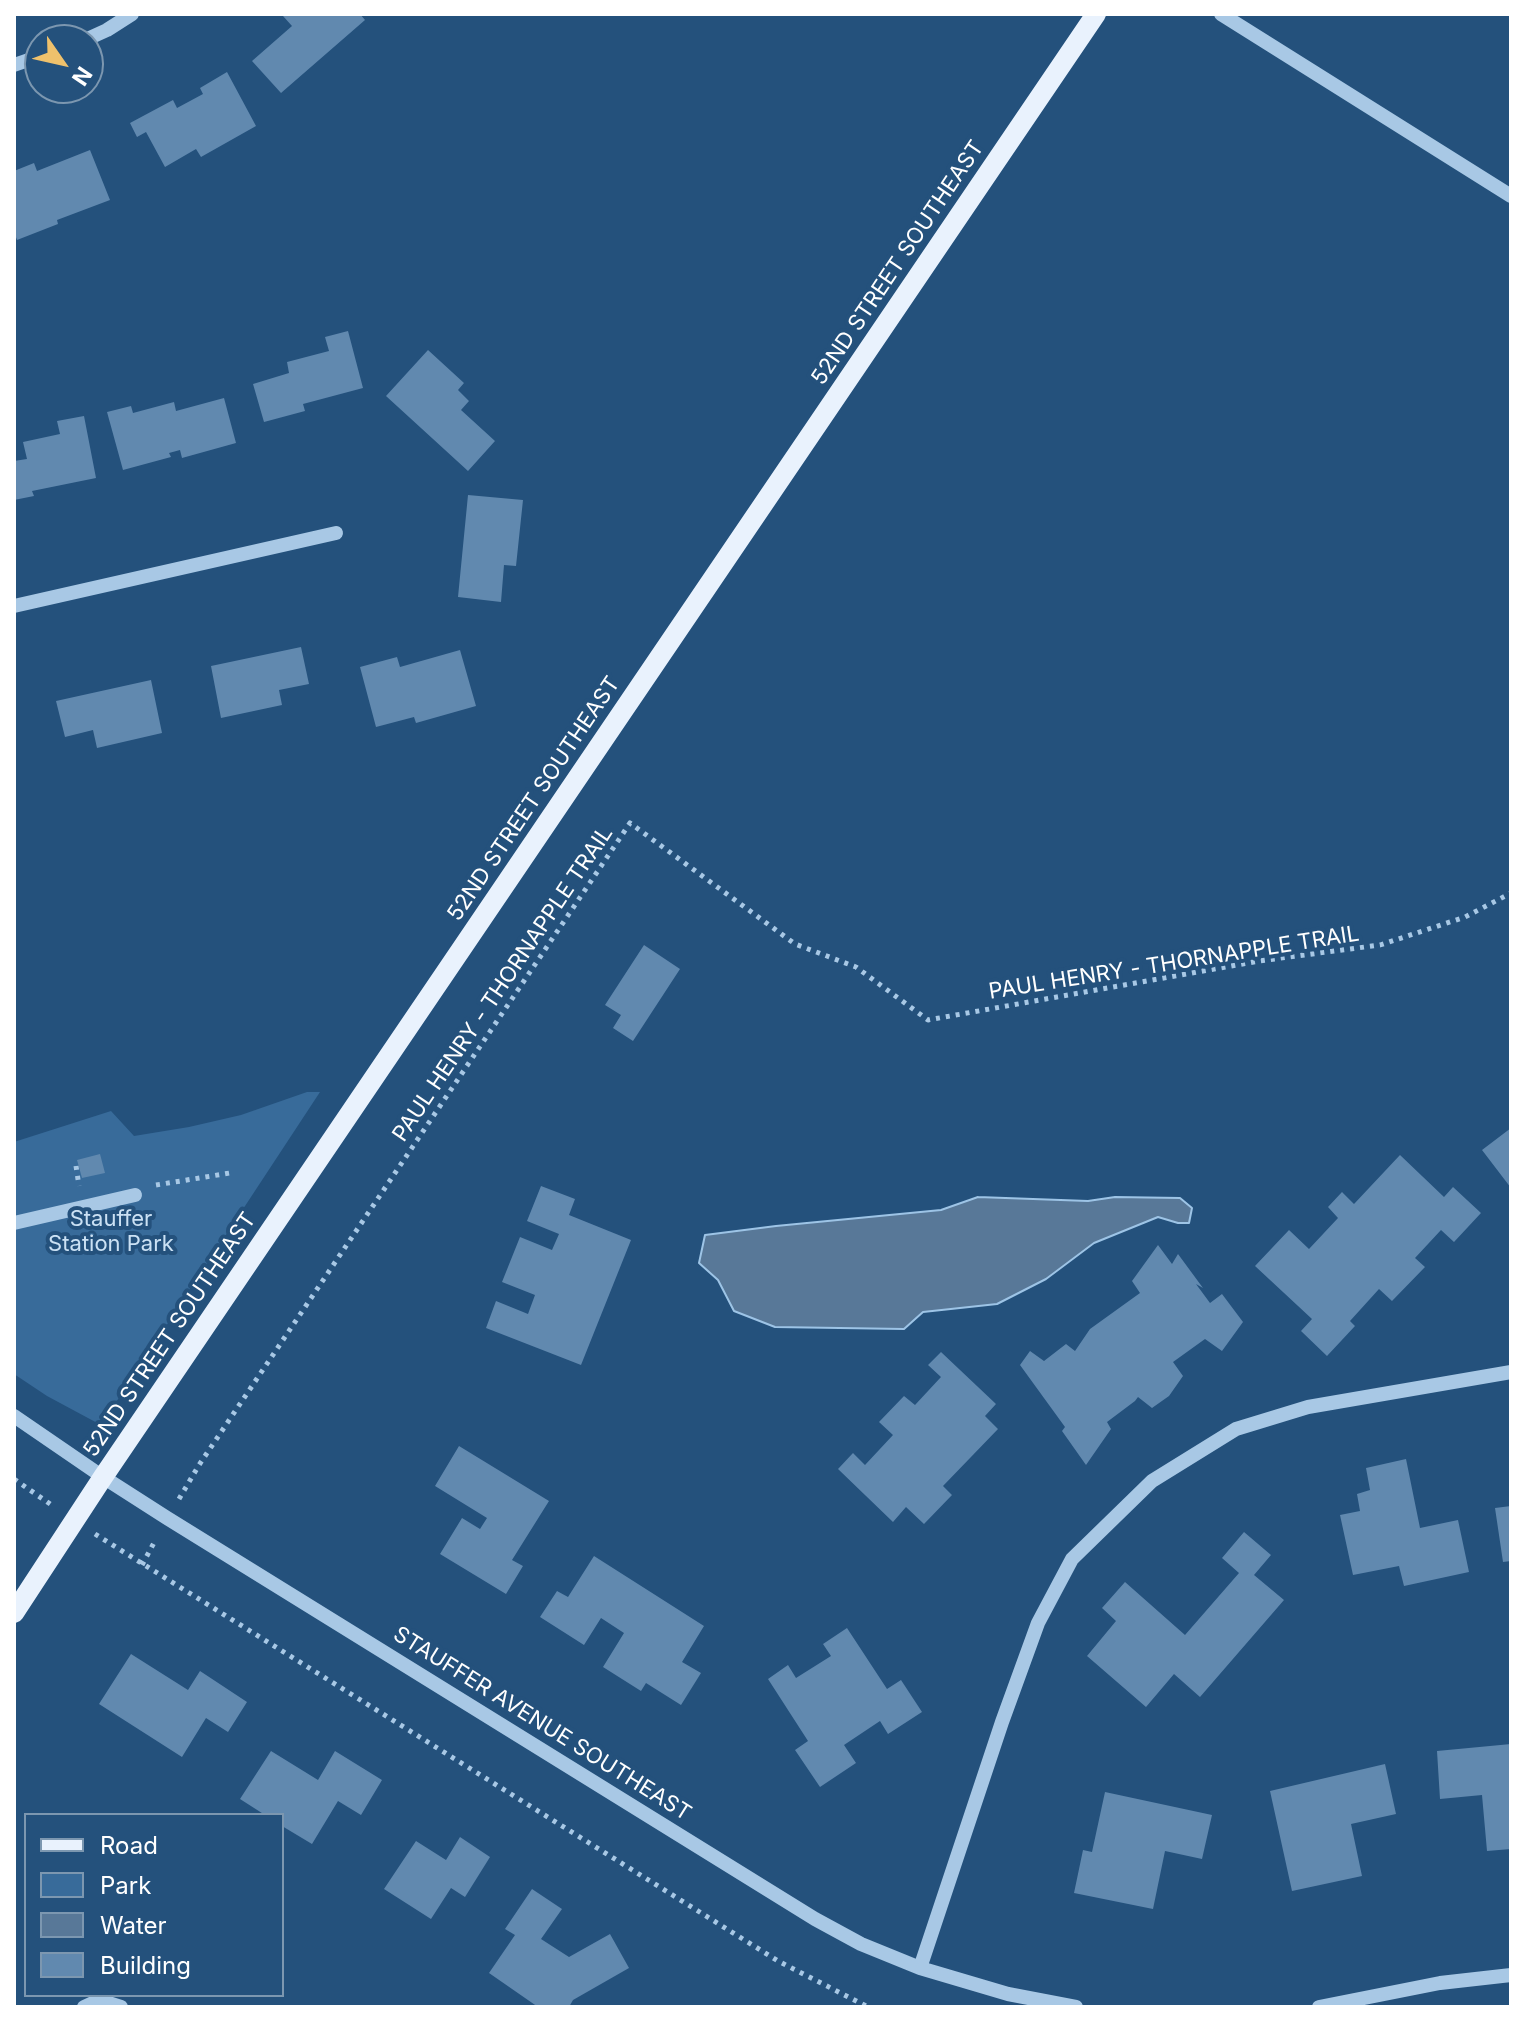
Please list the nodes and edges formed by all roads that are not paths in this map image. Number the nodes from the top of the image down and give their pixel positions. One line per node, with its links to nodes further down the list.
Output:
1 (132, 14): 4 (street)
2 (1096, 14): 12 (main road, 52ND STREET SOUTHEAST)
3 (1221, 14): 5 (street)
4 (104, 31)
5 (1511, 196)
6 (336, 533): 7 (street)
7 (14, 606)
8 (135, 1195): 9 (street)
9 (14, 1223)
10 (1511, 1372): 14 (street)
11 (14, 1416): 12 (street, STAUFFER AVENUE SOUTHEAST)
12 (103, 1477): 13 (main road, 52ND STREET SOUTHEAST); 14 (street, STAUFFER AVENUE SOUTHEAST)
13 (14, 1613)
14 (920, 1968): 18 (street, STAUFFER AVENUE SOUTHEAST)
15 (1511, 1975): 19 (street)
16 (84, 2007): 17 (street)
17 (121, 2007)
18 (1076, 2007)
19 (1319, 2007)

